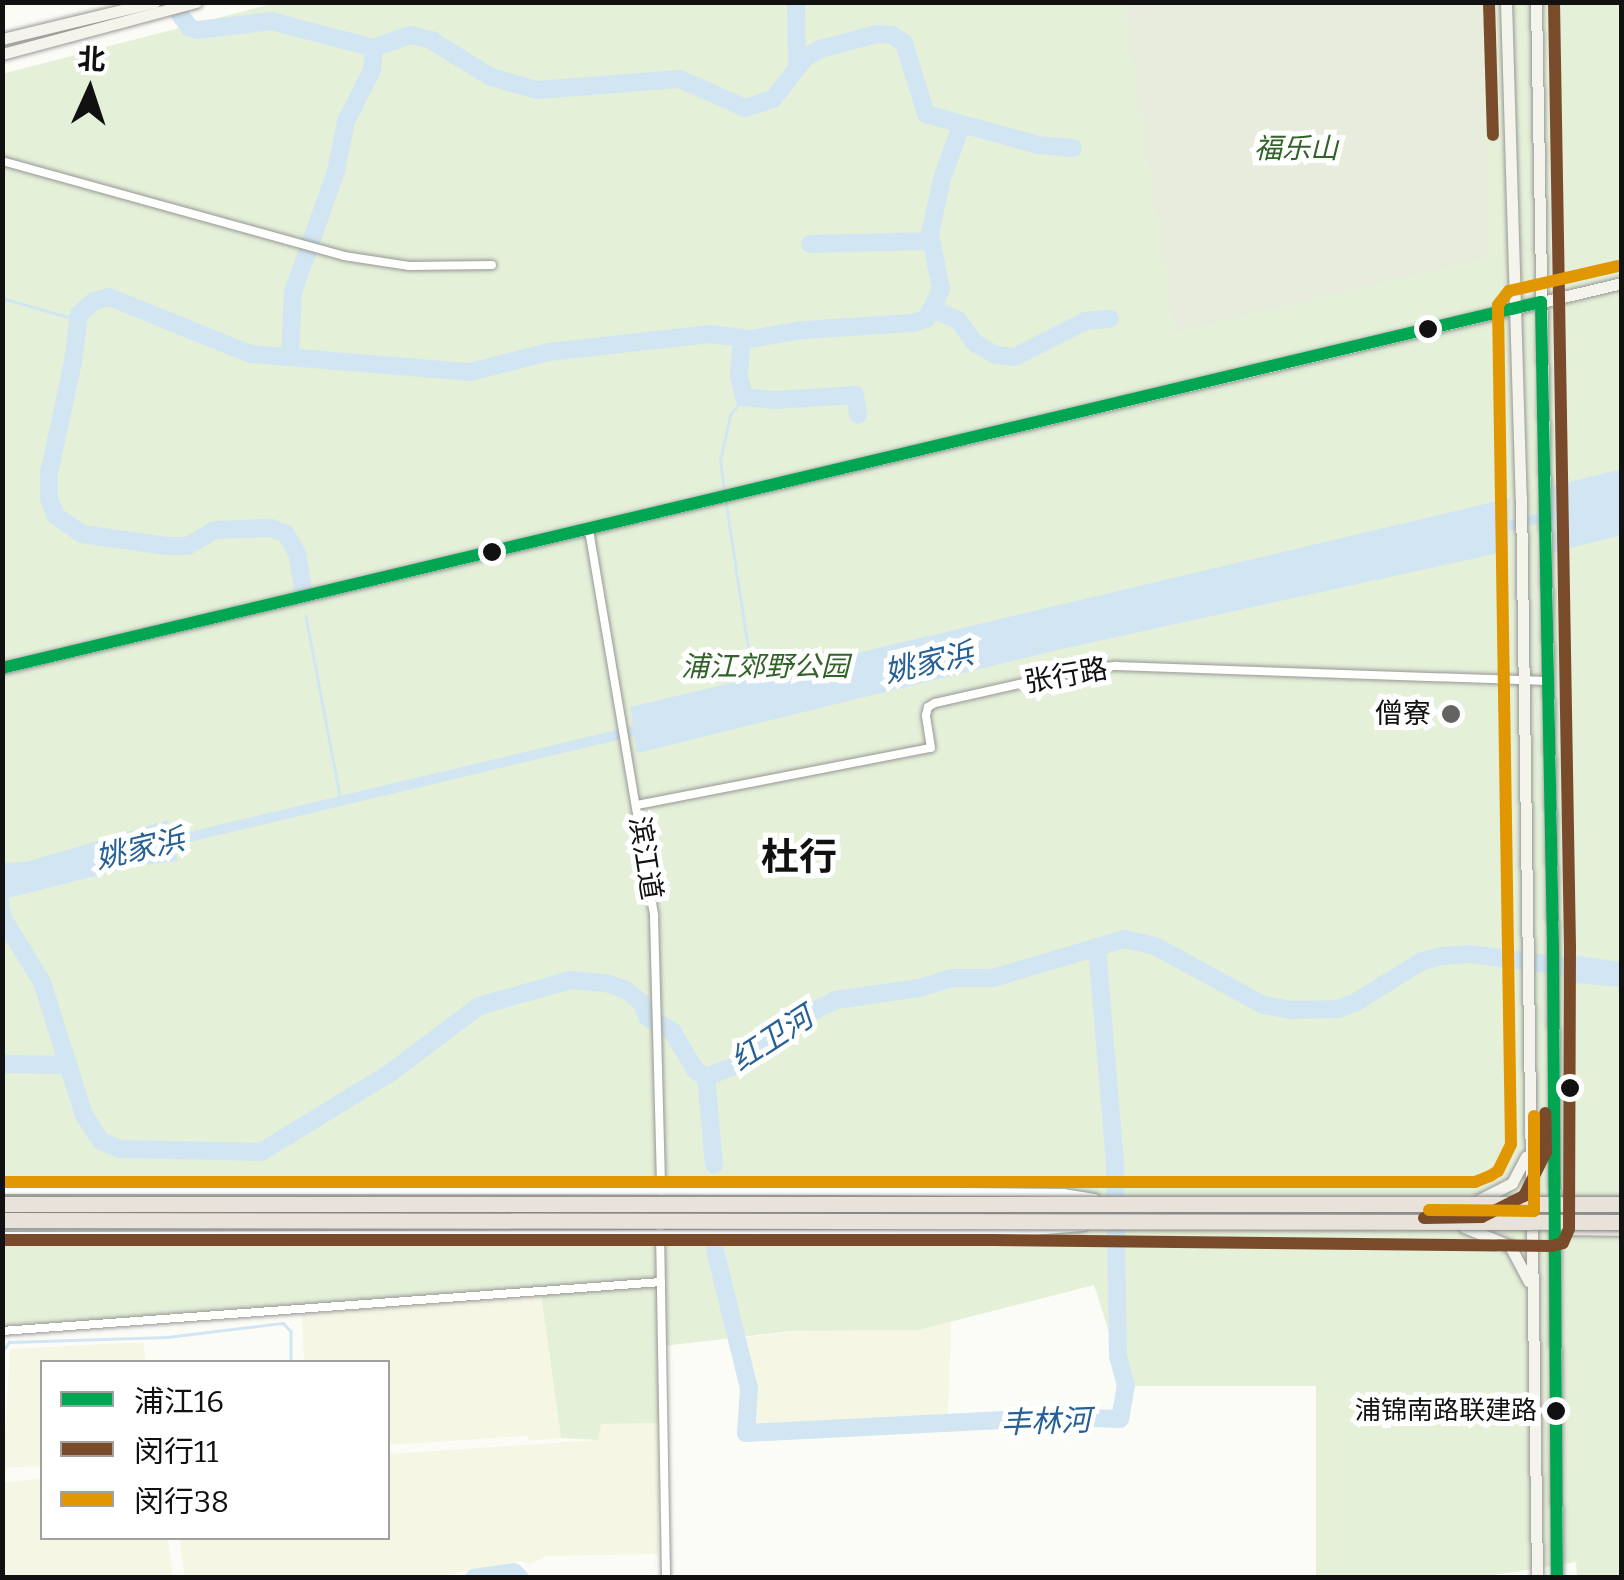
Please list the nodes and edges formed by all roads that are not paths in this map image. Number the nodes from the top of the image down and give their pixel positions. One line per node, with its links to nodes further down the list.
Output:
1 (1506, 2): 11 (main road)
2 (1536, 2): 10 (main road)
3 (193, 3): 4 (main road)
4 (156, 6): 5 (main road); 6 (main road)
5 (2, 39)
6 (2, 54)
7 (2, 161): 8 (street)
8 (492, 265)
9 (1622, 283): 10 (main road)
10 (1541, 302): 11 (main road); 15 (main road)
11 (1515, 308): 12 (main road); 14 (main road)
12 (589, 530): 13 (main road); 16 (street, 滨江道)
13 (2, 668)
14 (1522, 680): 15 (street, 张行路); 16 (street, 张行路); 17 (main road)
15 (1548, 681): 21 (main road)
16 (637, 805): 19 (street, 滨江道)
17 (1529, 1148): 20 (main road); 23 (main road)
18 (2, 1190): 19 (street)
19 (661, 1191): 22 (street)
20 (1530, 1199): 21 (main road); 23 (main road); 30 (main road)
21 (1553, 1199): 24 (main road); 31 (main road)
22 (1108, 1200): 23 (main road, bridge); 25 (main road, bridge)
23 (1479, 1200)
24 (1622, 1201): 25 (highway, bridge)
25 (2, 1202)
26 (2, 1222): 27 (highway, bridge); 28 (main road, bridge)
27 (1622, 1222)
28 (1110, 1224): 29 (main road, bridge); 33 (street)
29 (1464, 1227): 30 (main road); 36 (main road)
30 (1530, 1228): 31 (main road); 36 (main road)
31 (1552, 1229): 32 (main road); 40 (main road)
32 (1622, 1230)
33 (660, 1232): 34 (street); 35 (street)
34 (2, 1236)
35 (661, 1282): 37 (street); 38 (street)
36 (1532, 1290): 39 (main road)
37 (2, 1330)
38 (666, 1578)
39 (1537, 1578)
40 (1557, 1578)

